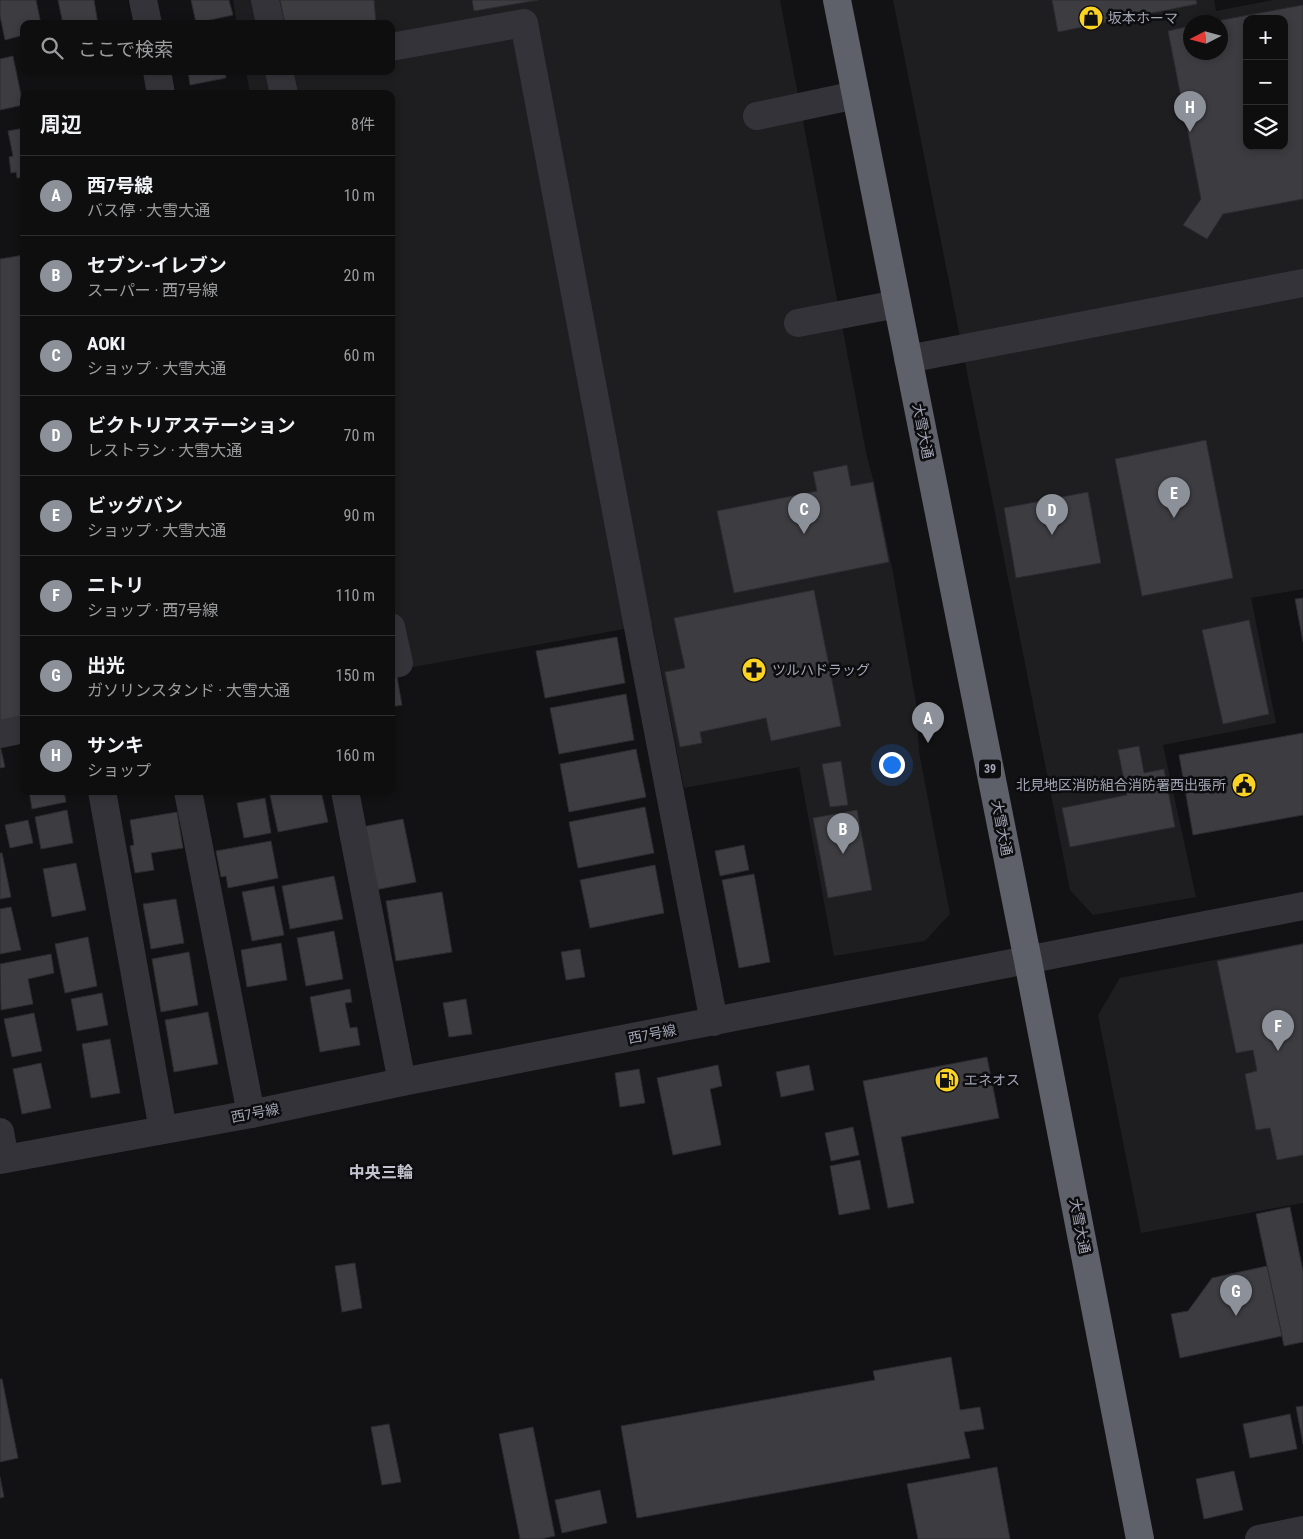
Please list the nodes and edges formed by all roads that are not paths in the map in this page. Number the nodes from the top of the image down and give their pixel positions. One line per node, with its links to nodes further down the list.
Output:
1 (143, 0): 4 (street)
2 (265, 0): 5 (street)
3 (837, 0): 11 (highway, 大雪大通 / 39)
4 (147, 20)
5 (269, 20)
6 (395, 46): 26 (street)
7 (158, 75): 9 (street)
8 (281, 75): 10 (street)
9 (160, 90)
10 (283, 90)
11 (856, 95): 12 (street); 14 (highway, 大雪大通 / 39)
12 (757, 116)
13 (1303, 283): 16 (street)
14 (897, 304): 15 (street); 16 (highway, 大雪大通 / 39)
15 (798, 323)
16 (908, 359): 25 (highway, 大雪大通 / 39)
17 (395, 644): 18 (street)
18 (395, 663)
19 (20, 730): 20 (street)
20 (0, 734)
21 (103, 795): 29 (street)
22 (189, 795): 28 (street)
23 (346, 795): 27 (street)
24 (1303, 906): 25 (street, 西7号線)
25 (1028, 961): 26 (street, 西7号線); 33 (highway, 大雪大通 / 39)
26 (714, 1022): 27 (street, 西7号線)
27 (402, 1082): 28 (street, 西7号線)
28 (251, 1114): 29 (street, 西7号線)
29 (163, 1130): 31 (street, 西7号線)
30 (0, 1132): 31 (street)
31 (3, 1159)
32 (1303, 1530): 34 (street)
33 (1140, 1539)
34 (1259, 1539)

